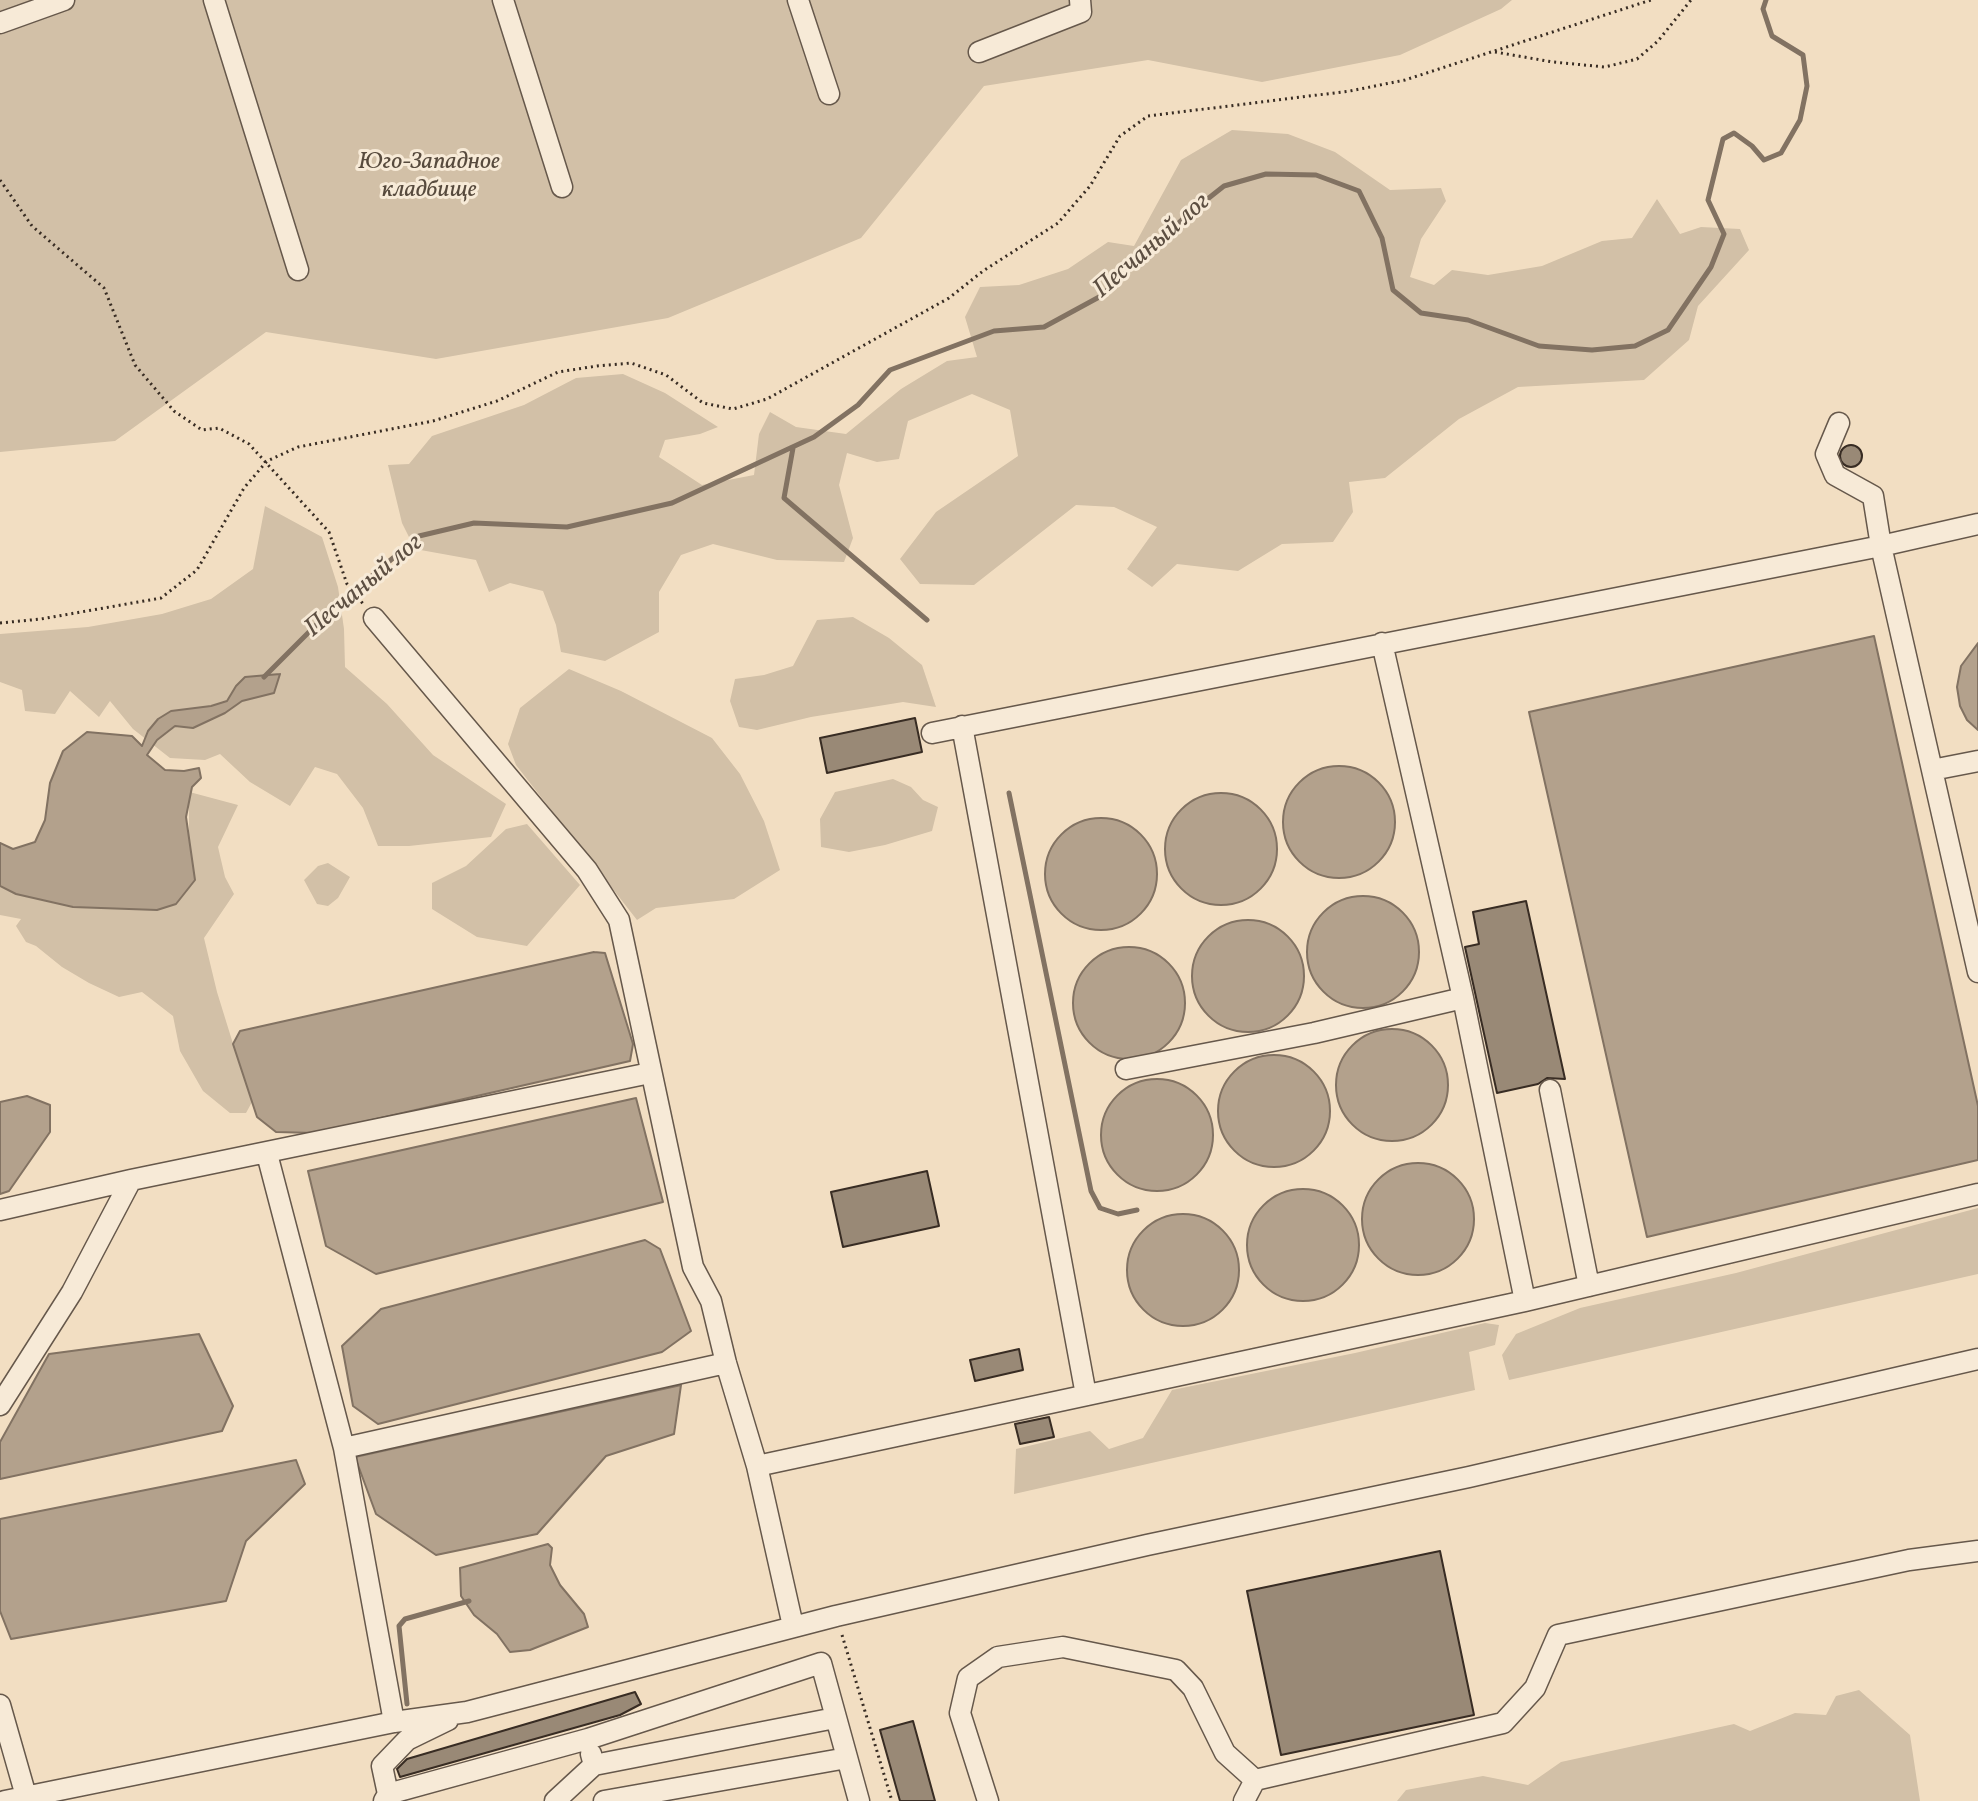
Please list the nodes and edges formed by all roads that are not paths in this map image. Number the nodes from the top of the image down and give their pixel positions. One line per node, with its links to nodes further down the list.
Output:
1 (64, 0): 6 (street)
2 (214, 0): 10 (street)
3 (503, 0): 9 (street)
4 (798, 0): 8 (street)
5 (1080, 0): 7 (street)
6 (0, 23)
7 (979, 52)
8 (829, 94)
9 (562, 187)
10 (298, 270)
11 (1839, 423): 13 (street)
12 (1978, 524): 13 (street)
13 (1881, 546): 15 (street); 19 (street)
14 (374, 618): 23 (street)
15 (1382, 643): 16 (street); 21 (street)
16 (962, 726): 17 (street); 33 (street)
17 (932, 733)
18 (1978, 761): 19 (street)
19 (1932, 770): 20 (street)
20 (1978, 972)
21 (1463, 998): 22 (street); 30 (street)
22 (1126, 1069)
23 (650, 1073): 25 (street); 32 (street)
24 (1550, 1090): 29 (street)
25 (267, 1154): 26 (street); 35 (street)
26 (131, 1180): 28 (street); 34 (street)
27 (1978, 1194): 29 (street)
28 (0, 1210)
29 (1589, 1286): 30 (street)
30 (1525, 1301): 33 (street)
31 (1978, 1359): 38 (street)
32 (726, 1363): 35 (street); 36 (street)
33 (1086, 1395): 36 (street)
34 (0, 1405)
35 (344, 1448): 42 (street)
36 (757, 1466): 38 (street)
37 (1978, 1551): 46 (street)
38 (793, 1626): 40 (street)
39 (0, 1705): 47 (street)
40 (467, 1712): 42 (street); 48 (street)
41 (835, 1718): 43 (street); 44 (street); 45 (street)
42 (394, 1722): 47 (street)
43 (588, 1739): 45 (street); 48 (street)
44 (847, 1758): 51 (street); 52 (street)
45 (594, 1765): 50 (street)
46 (1255, 1780): 53 (street); 54 (street)
47 (26, 1796): 49 (street)
48 (386, 1798)
49 (5, 1801)
50 (555, 1801)
51 (604, 1801)
52 (859, 1801)
53 (988, 1801)
54 (1244, 1801)

